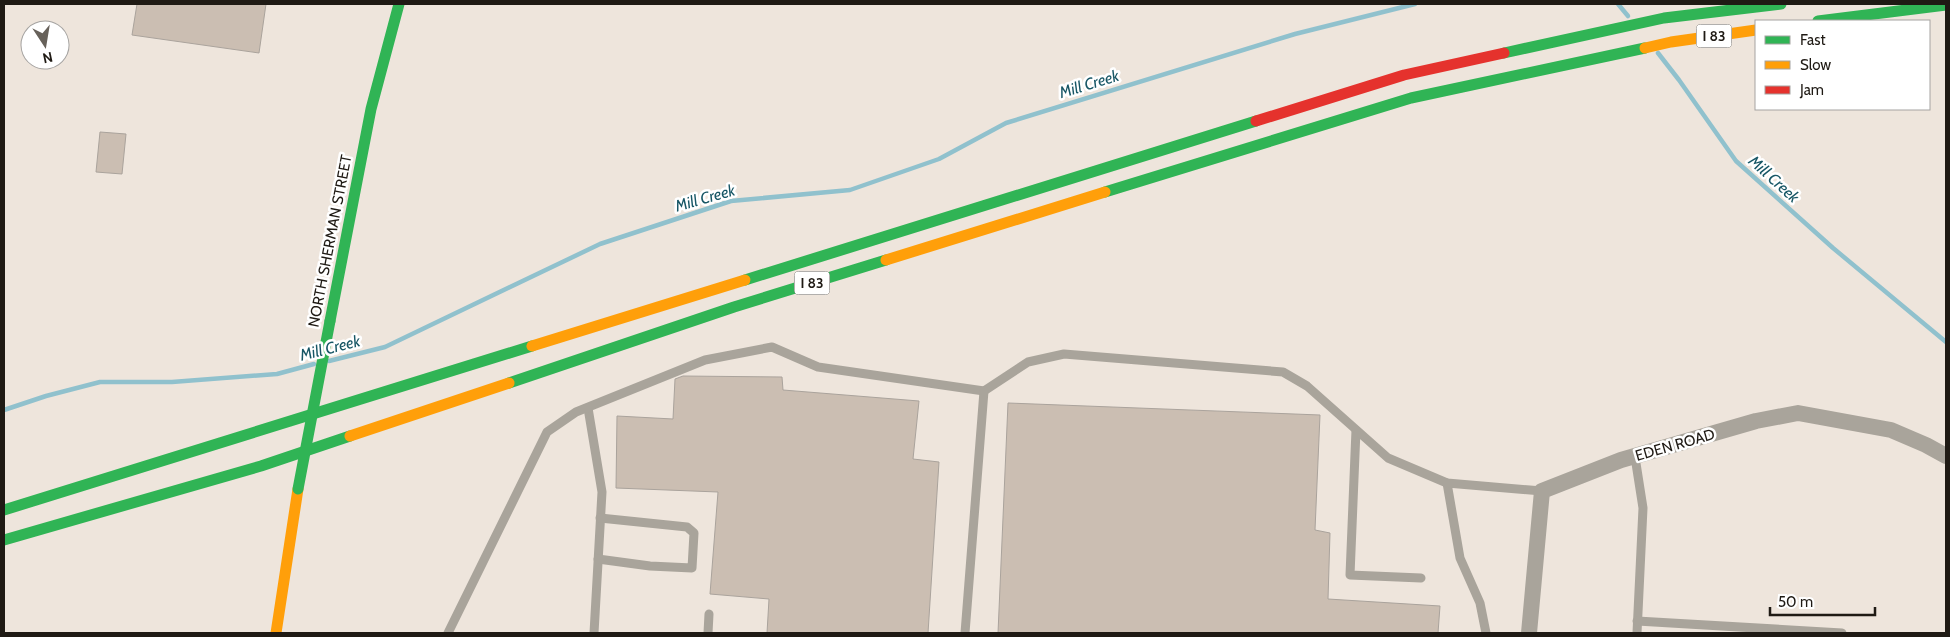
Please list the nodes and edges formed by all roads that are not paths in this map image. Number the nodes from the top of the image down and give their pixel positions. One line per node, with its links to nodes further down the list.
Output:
1 (399, 4): 20 (main road, NORTH SHERMAN STREET, bridge)
2 (1781, 4): 13 (main road, I 83)
3 (1946, 5): 4 (main road)
4 (1826, 20)
5 (1755, 30): 15 (main road, I 83)
6 (984, 390): 7 (lane); 8 (lane); 24 (lane)
7 (588, 408): 14 (lane); 21 (lane)
8 (1356, 430): 11 (lane); 17 (lane)
9 (1946, 456): 10 (street, EDEN ROAD)
10 (1635, 457): 12 (street, EDEN ROAD); 19 (lane)
11 (1447, 483): 12 (lane); 25 (lane)
12 (1542, 491): 26 (street)
13 (4, 510)
14 (600, 518): 16 (lane); 16 (lane)
15 (4, 540)
16 (598, 559): 22 (lane)
17 (1421, 578)
18 (709, 614): 23 (lane)
19 (1638, 621): 27 (lane); 28 (lane)
20 (276, 633)
21 (448, 633)
22 (594, 633)
23 (708, 633)
24 (965, 633)
25 (1486, 633)
26 (1529, 633)
27 (1637, 633)
28 (1842, 633)

